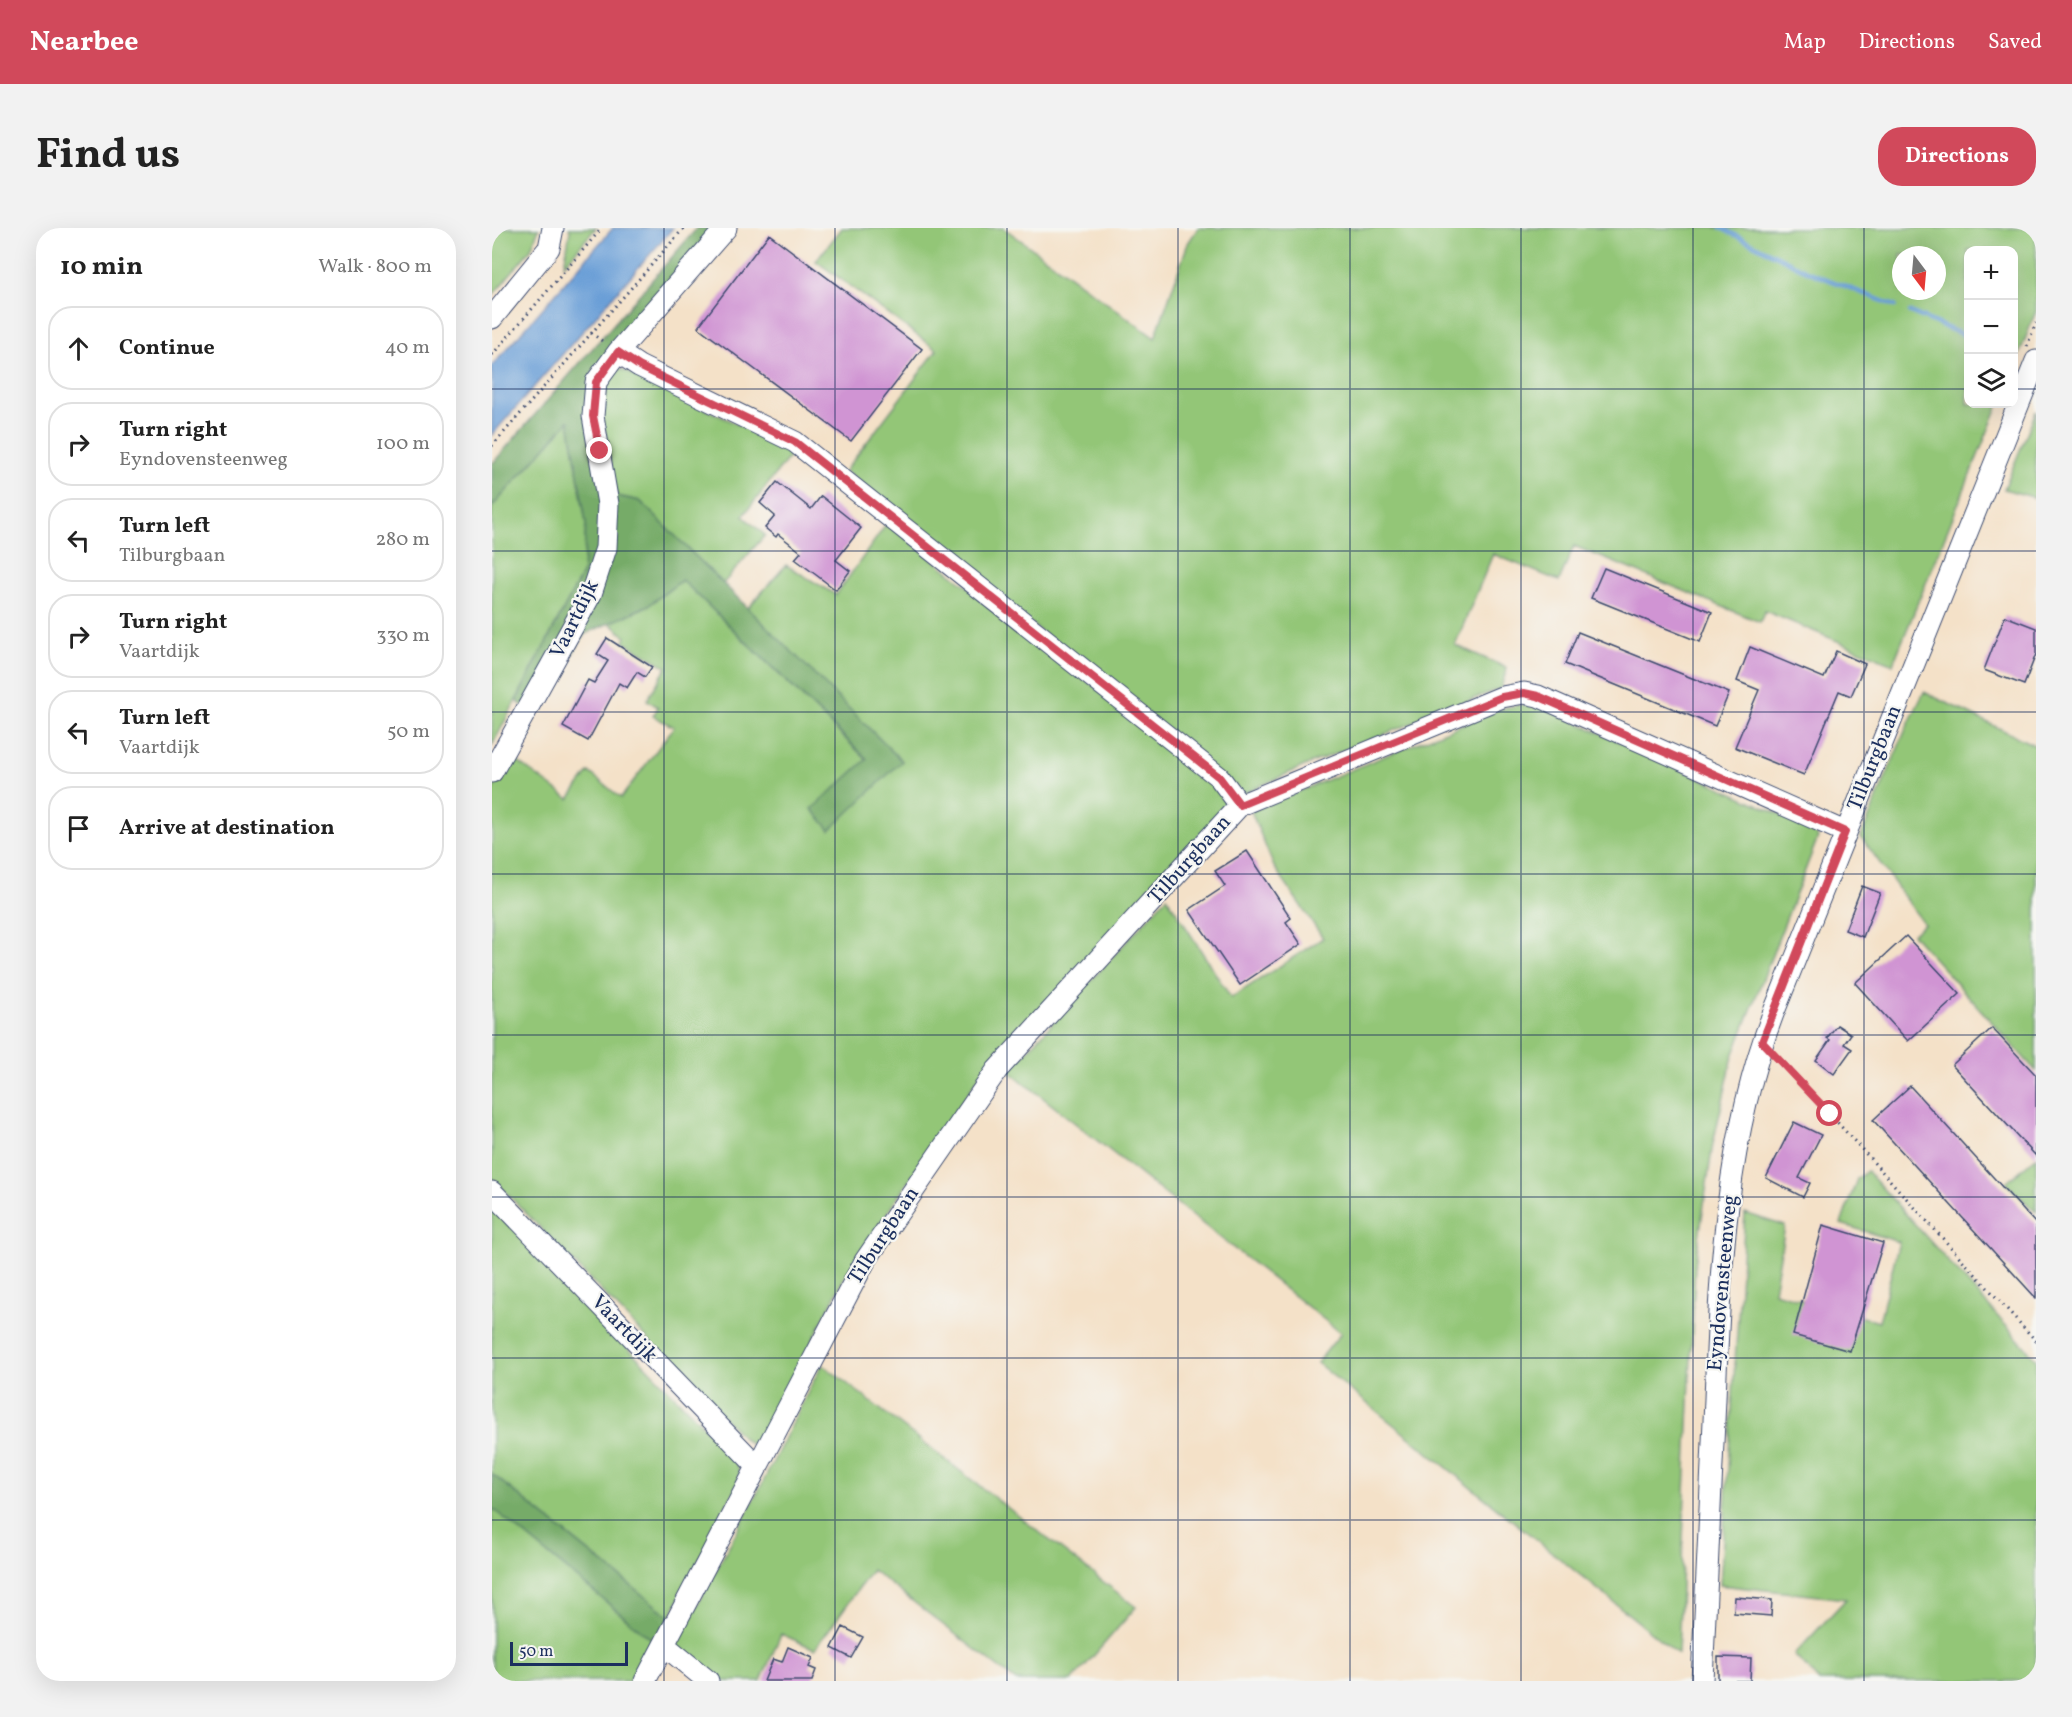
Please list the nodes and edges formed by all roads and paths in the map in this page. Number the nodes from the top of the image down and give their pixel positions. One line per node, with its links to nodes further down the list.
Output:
1 (553, 228): 5 (street)
2 (602, 228): 7 (path)
3 (684, 228): 9 (path)
4 (726, 228): 6 (street, Vaartdijk)
5 (492, 318)
6 (618, 352): 10 (street, Vaartdijk); 11 (street)
7 (492, 355)
8 (2036, 361): 12 (street, Tilburgbaan)
9 (492, 446)
10 (492, 772)
11 (1240, 805): 12 (street, Tilburgbaan); 16 (street, Tilburgbaan)
12 (1845, 832): 13 (street, Eyndovensteenweg)
13 (1762, 1042): 15 (path); 20 (street, Eyndovensteenweg)
14 (492, 1192): 16 (street, Vaartdijk)
15 (2036, 1341)
16 (756, 1465): 17 (street, Tilburgbaan)
17 (664, 1645): 18 (street, Tilburgbaan); 19 (street)
18 (645, 1681)
19 (708, 1681)
20 (1702, 1681)

